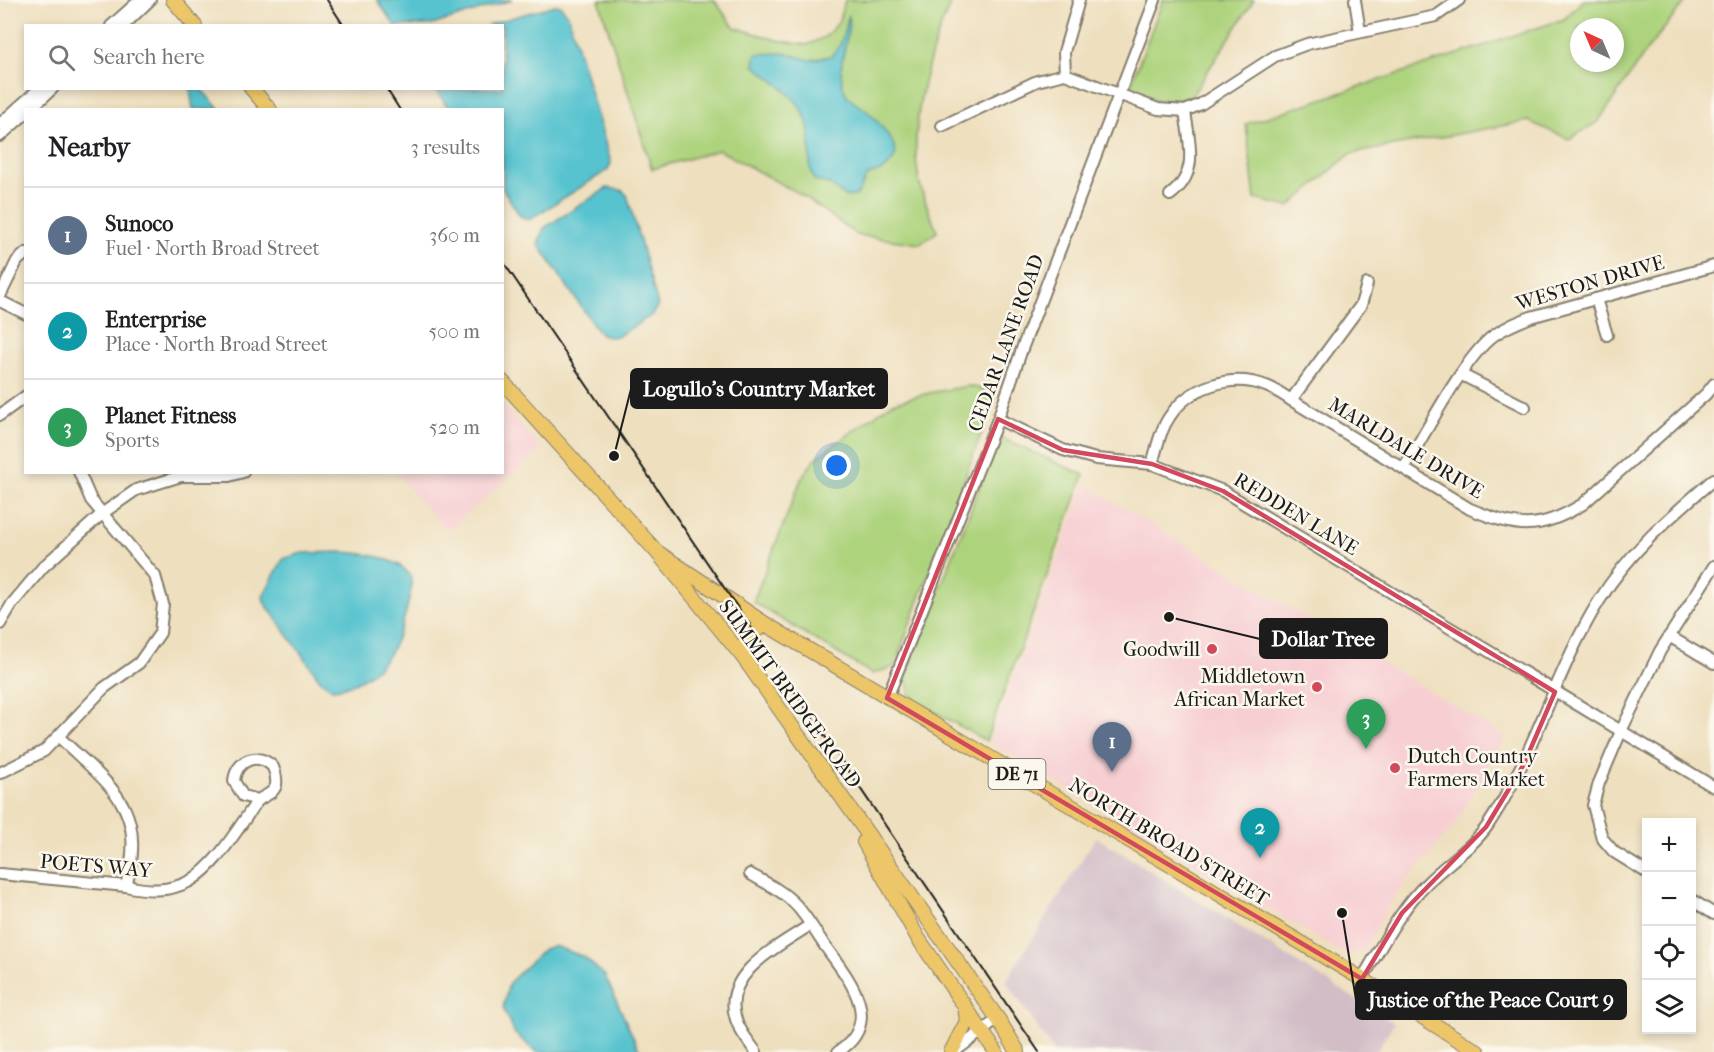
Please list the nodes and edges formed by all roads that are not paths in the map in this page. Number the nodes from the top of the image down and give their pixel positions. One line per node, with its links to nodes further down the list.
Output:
1 (140, 0): 8 (street)
2 (150, 0): 9 (street)
3 (173, 0): 10 (main road)
4 (1155, 0): 16 (street, CEDAR LANE ROAD)
5 (1355, 0): 11 (street)
6 (1459, 0): 11 (street)
7 (1076, 1): 12 (street)
8 (113, 24)
9 (125, 24)
10 (193, 24)
11 (1360, 32): 19 (street)
12 (1065, 74): 16 (street); 22 (street)
13 (38, 90): 21 (street)
14 (51, 90): 17 (street)
15 (253, 90): 18 (main road)
16 (1119, 95): 19 (street); 40 (street, CEDAR LANE ROAD)
17 (31, 108)
18 (268, 108)
19 (1185, 111): 24 (street)
20 (24, 115): 23 (street)
21 (0, 124)
22 (942, 126)
23 (0, 136)
24 (1170, 195)
25 (24, 255): 28 (street)
26 (1714, 266): 29 (street, WESTON DRIVE)
27 (1366, 284): 37 (street)
28 (0, 296)
29 (1596, 299): 32 (street); 33 (street, WESTON DRIVE)
30 (0, 301): 31 (street)
31 (24, 313)
32 (1607, 335)
33 (1462, 375): 38 (street); 42 (street, WESTON DRIVE)
34 (504, 383): 47 (main road, SUMMIT BRIDGE ROAD / DE 71)
35 (1714, 384): 42 (street, MARLDALE DRIVE)
36 (24, 397): 39 (street)
37 (1291, 400): 41 (street, MARLDALE DRIVE); 42 (street, MARLDALE DRIVE)
38 (1525, 407)
39 (0, 415)
40 (998, 419): 41 (street, REDDEN LANE); 56 (street, CEDAR LANE ROAD)
41 (1152, 464): 55 (street, REDDEN LANE)
42 (1404, 468)
43 (80, 474): 46 (street)
44 (237, 474): 46 (street)
45 (1714, 479): 55 (street)
46 (103, 513): 50 (street); 58 (street)
47 (657, 552): 49 (main road, NORTH BROAD STREET / DE 71); 52 (main road, SUMMIT BRIDGE ROAD)
48 (1714, 566): 51 (street)
49 (763, 622): 52 (main road); 53 (main road); 56 (main road, NORTH BROAD STREET / DE 71)
50 (0, 624)
51 (1669, 636): 54 (street); 57 (street)
52 (732, 642): 53 (main road, SUMMIT BRIDGE ROAD)
53 (743, 657): 61 (main road, SUMMIT BRIDGE ROAD)
54 (1714, 663)
55 (1555, 692): 57 (street, REDDEN LANE); 70 (street)
56 (887, 698): 70 (main road, NORTH BROAD STREET / DE 71)
57 (1622, 729): 60 (street, REDDEN LANE); 63 (street)
58 (59, 737): 59 (street); 66 (street)
59 (0, 773)
60 (1714, 787)
61 (838, 796): 71 (main road); 72 (main road, SUMMIT BRIDGE ROAD)
62 (258, 800): 66 (street, POETS WAY)
63 (1642, 869)
64 (0, 874): 66 (street, POETS WAY)
65 (750, 874): 69 (street)
66 (126, 886)
67 (1696, 903): 68 (street)
68 (1714, 914)
69 (810, 925): 74 (street); 75 (street)
70 (1362, 980): 79 (main road, NORTH BROAD STREET / DE 71)
71 (965, 1007): 73 (main road); 76 (main road)
72 (998, 1019): 73 (street); 78 (main road, SUMMIT BRIDGE ROAD)
73 (982, 1032): 76 (street); 77 (main road)
74 (756, 1052)
75 (838, 1052)
76 (952, 1052)
77 (996, 1052)
78 (1018, 1052)
79 (1478, 1052)

